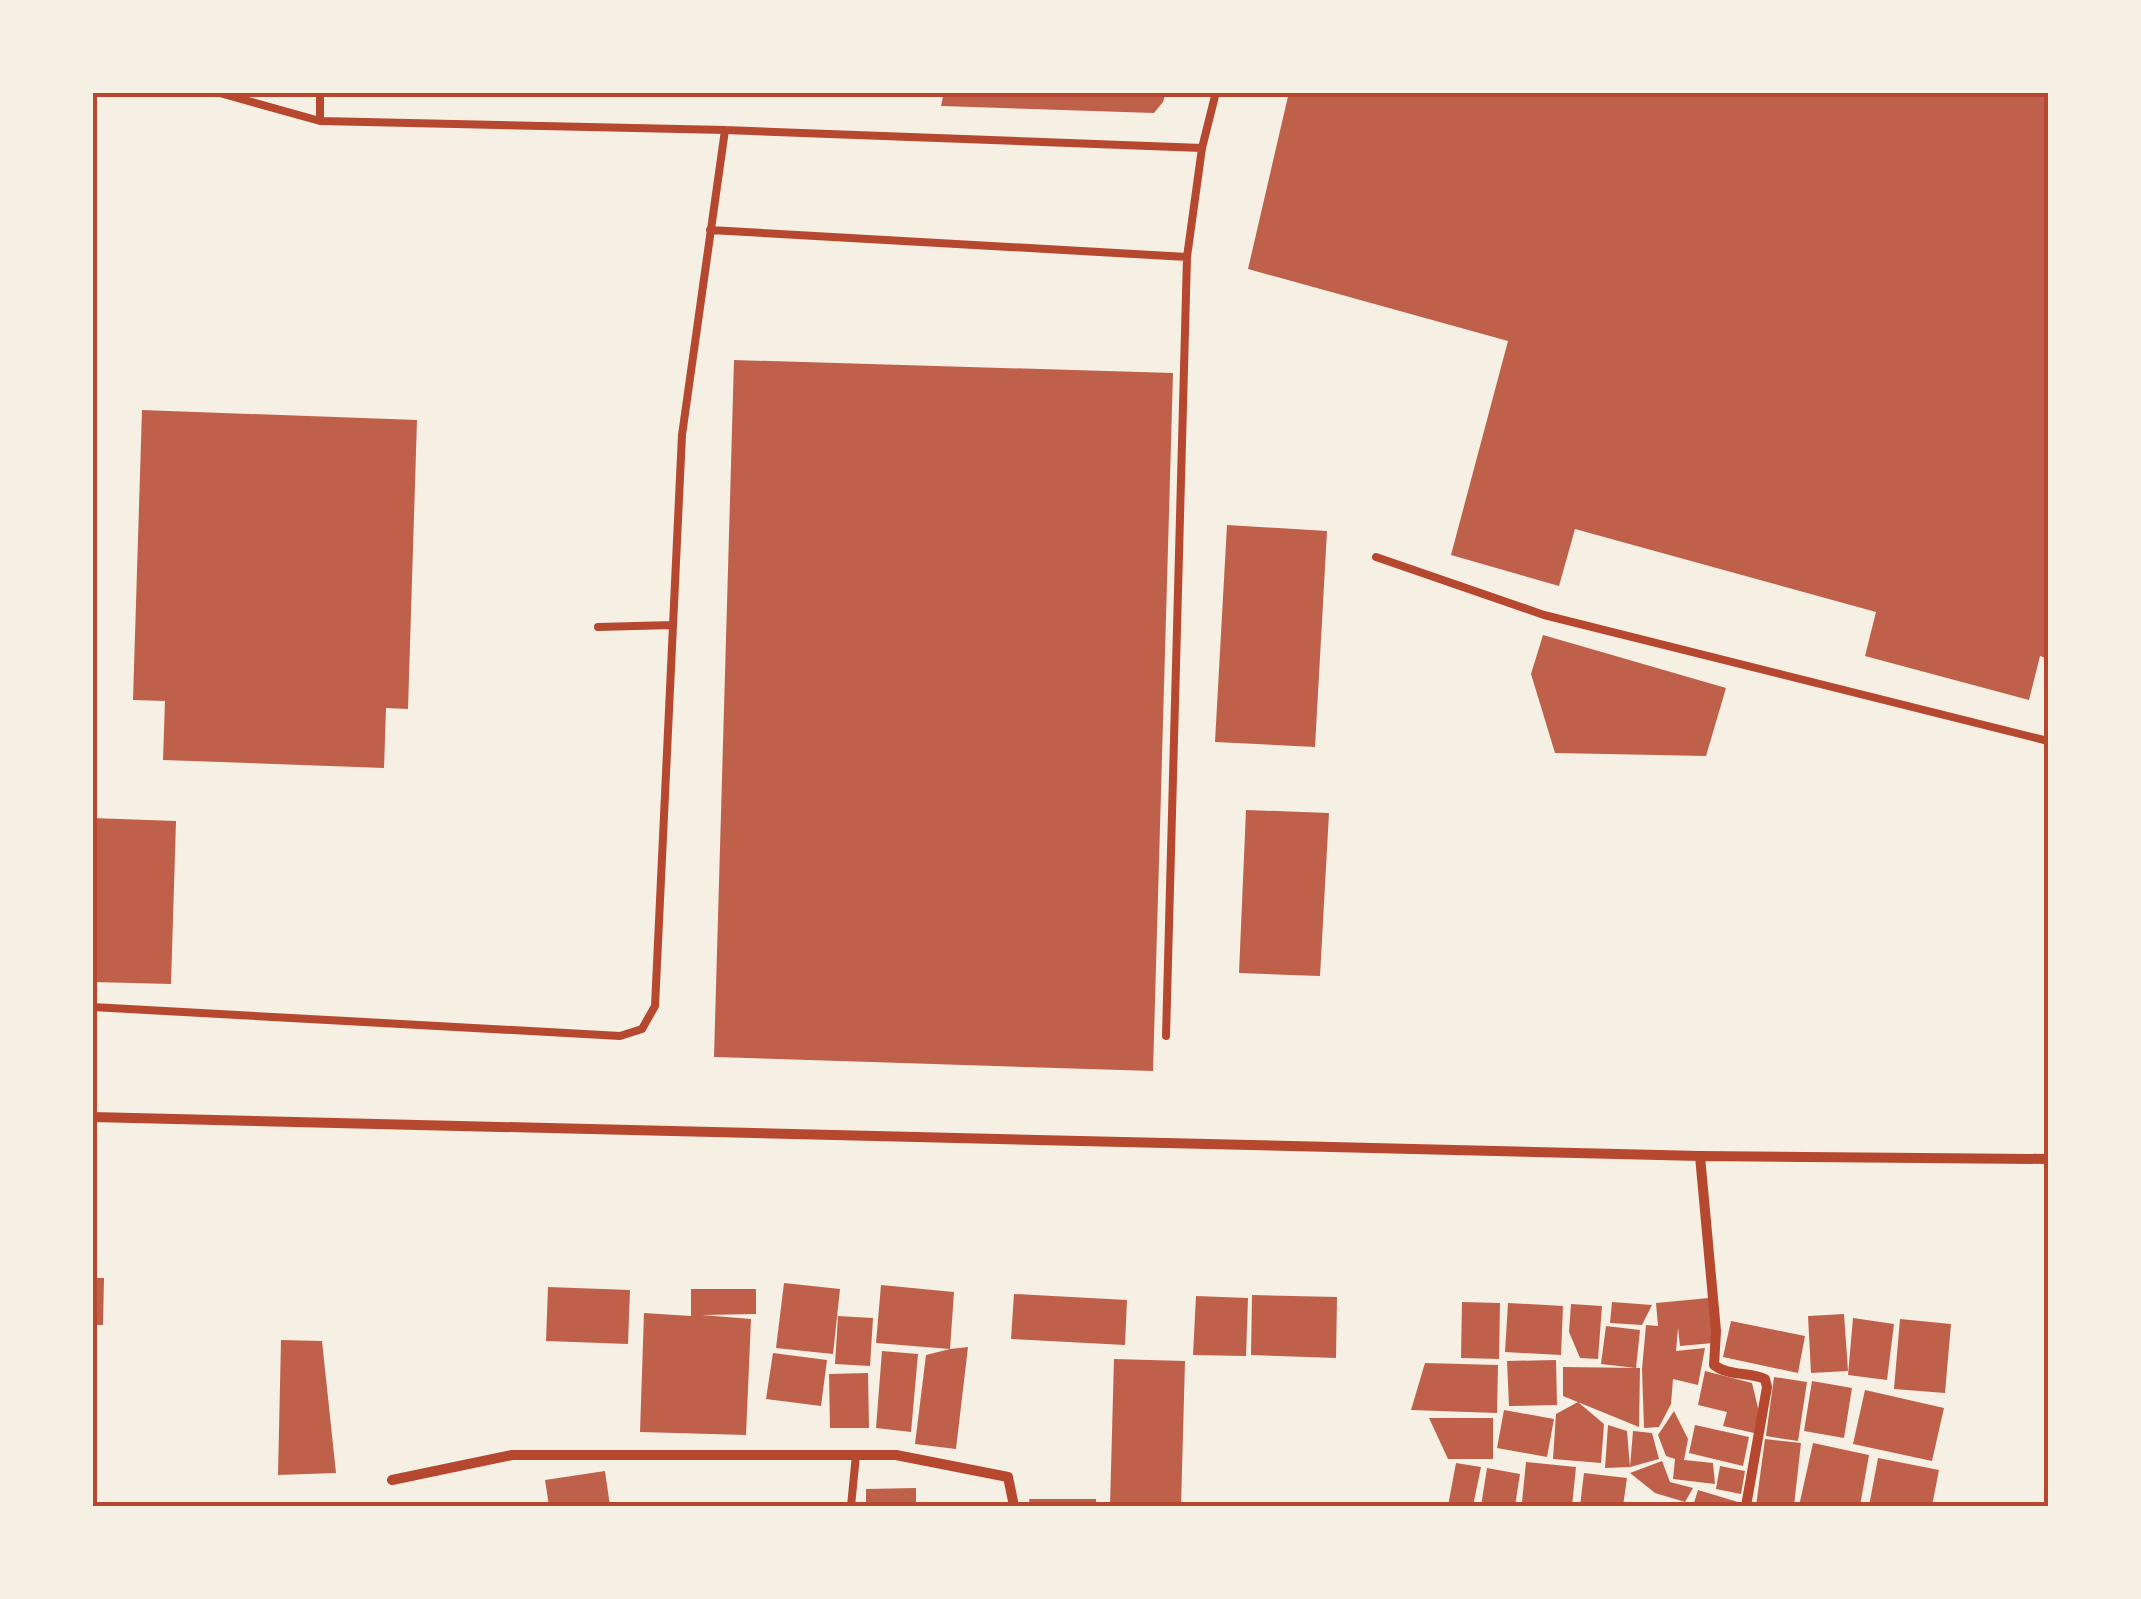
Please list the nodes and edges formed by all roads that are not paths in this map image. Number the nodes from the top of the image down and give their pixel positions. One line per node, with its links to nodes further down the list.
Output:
1 (216, 92): 4 (lane)
2 (320, 92): 4 (lane)
3 (1216, 92): 6 (lane)
4 (320, 121): 5 (lane)
5 (725, 130): 6 (lane); 7 (lane)
6 (1202, 148): 8 (lane)
7 (710, 230): 8 (lane); 10 (lane)
8 (1186, 257): 14 (lane)
9 (1376, 556): 12 (lane)
10 (673, 625): 11 (lane); 13 (lane)
11 (598, 626)
12 (2048, 741)
13 (92, 1006)
14 (1166, 1036)
15 (92, 1117): 16 (street)
16 (1700, 1156): 17 (street); 22 (street)
17 (2048, 1159)
18 (856, 1455): 19 (street); 20 (lane); 21 (street)
19 (392, 1480)
20 (851, 1506)
21 (1014, 1506)
22 (1746, 1506)

